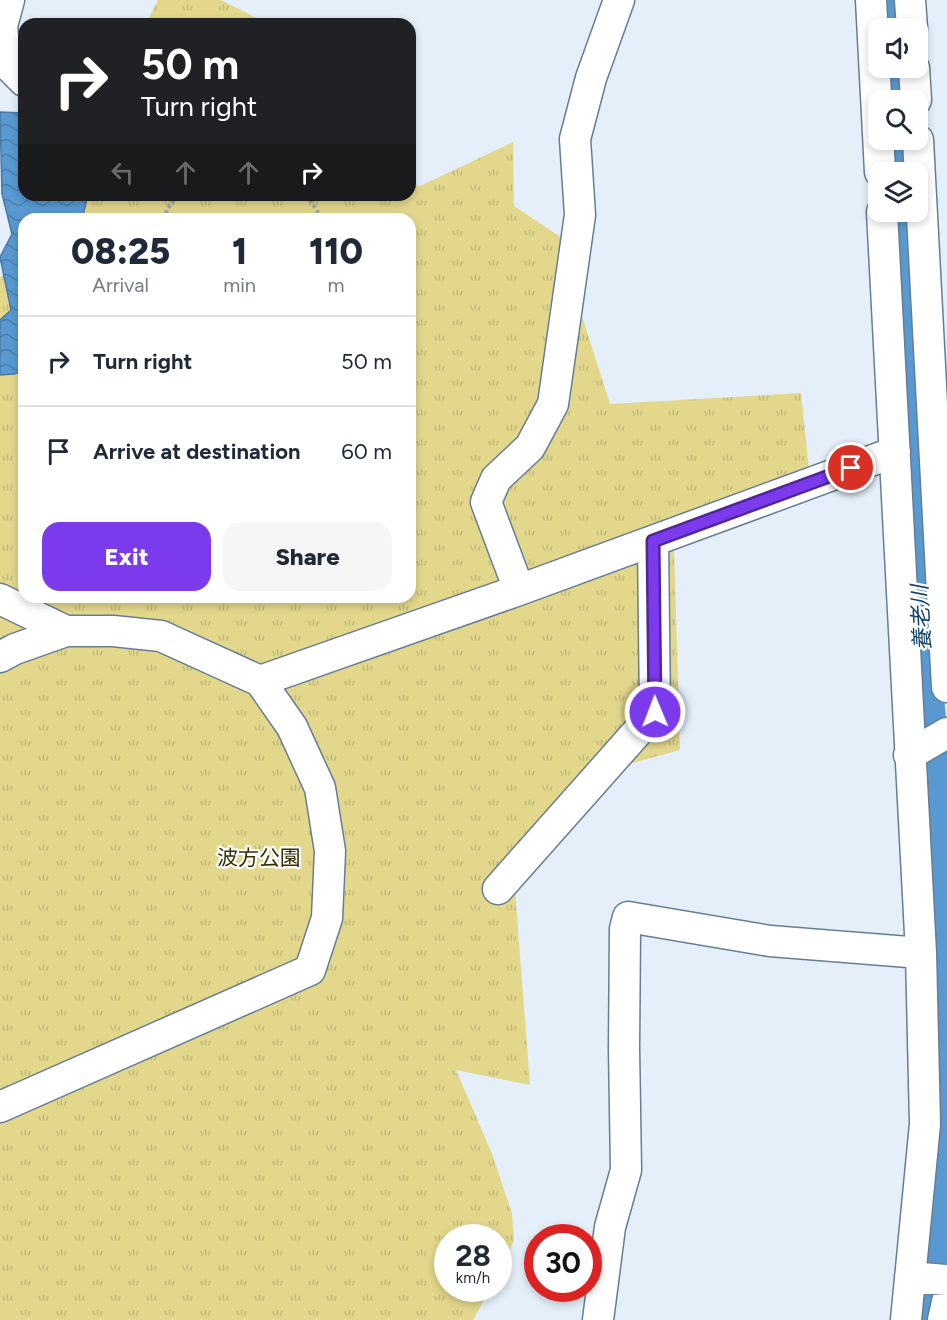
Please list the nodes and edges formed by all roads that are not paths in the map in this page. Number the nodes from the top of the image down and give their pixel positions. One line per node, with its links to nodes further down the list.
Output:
1 (9, 0): 6 (street)
2 (619, 0): 12 (street)
3 (910, 0): 5 (street)
4 (865, 6): 8 (street)
5 (911, 18)
6 (18, 75)
7 (919, 150): 17 (street)
8 (879, 162)
9 (883, 222): 10 (street)
10 (895, 452): 11 (street); 19 (street)
11 (653, 541): 12 (street); 20 (street)
12 (519, 590): 16 (street)
13 (0, 599): 14 (street)
14 (66, 631): 15 (street); 16 (street)
15 (0, 657)
16 (260, 681): 22 (street)
17 (947, 687)
18 (947, 733): 19 (street)
19 (909, 755): 21 (street)
20 (498, 890)
21 (921, 953): 23 (street); 26 (street)
22 (0, 1107)
23 (910, 1278): 24 (street); 27 (street)
24 (947, 1280)
25 (947, 1302): 28 (street)
26 (598, 1320)
27 (906, 1320)
28 (943, 1320)

